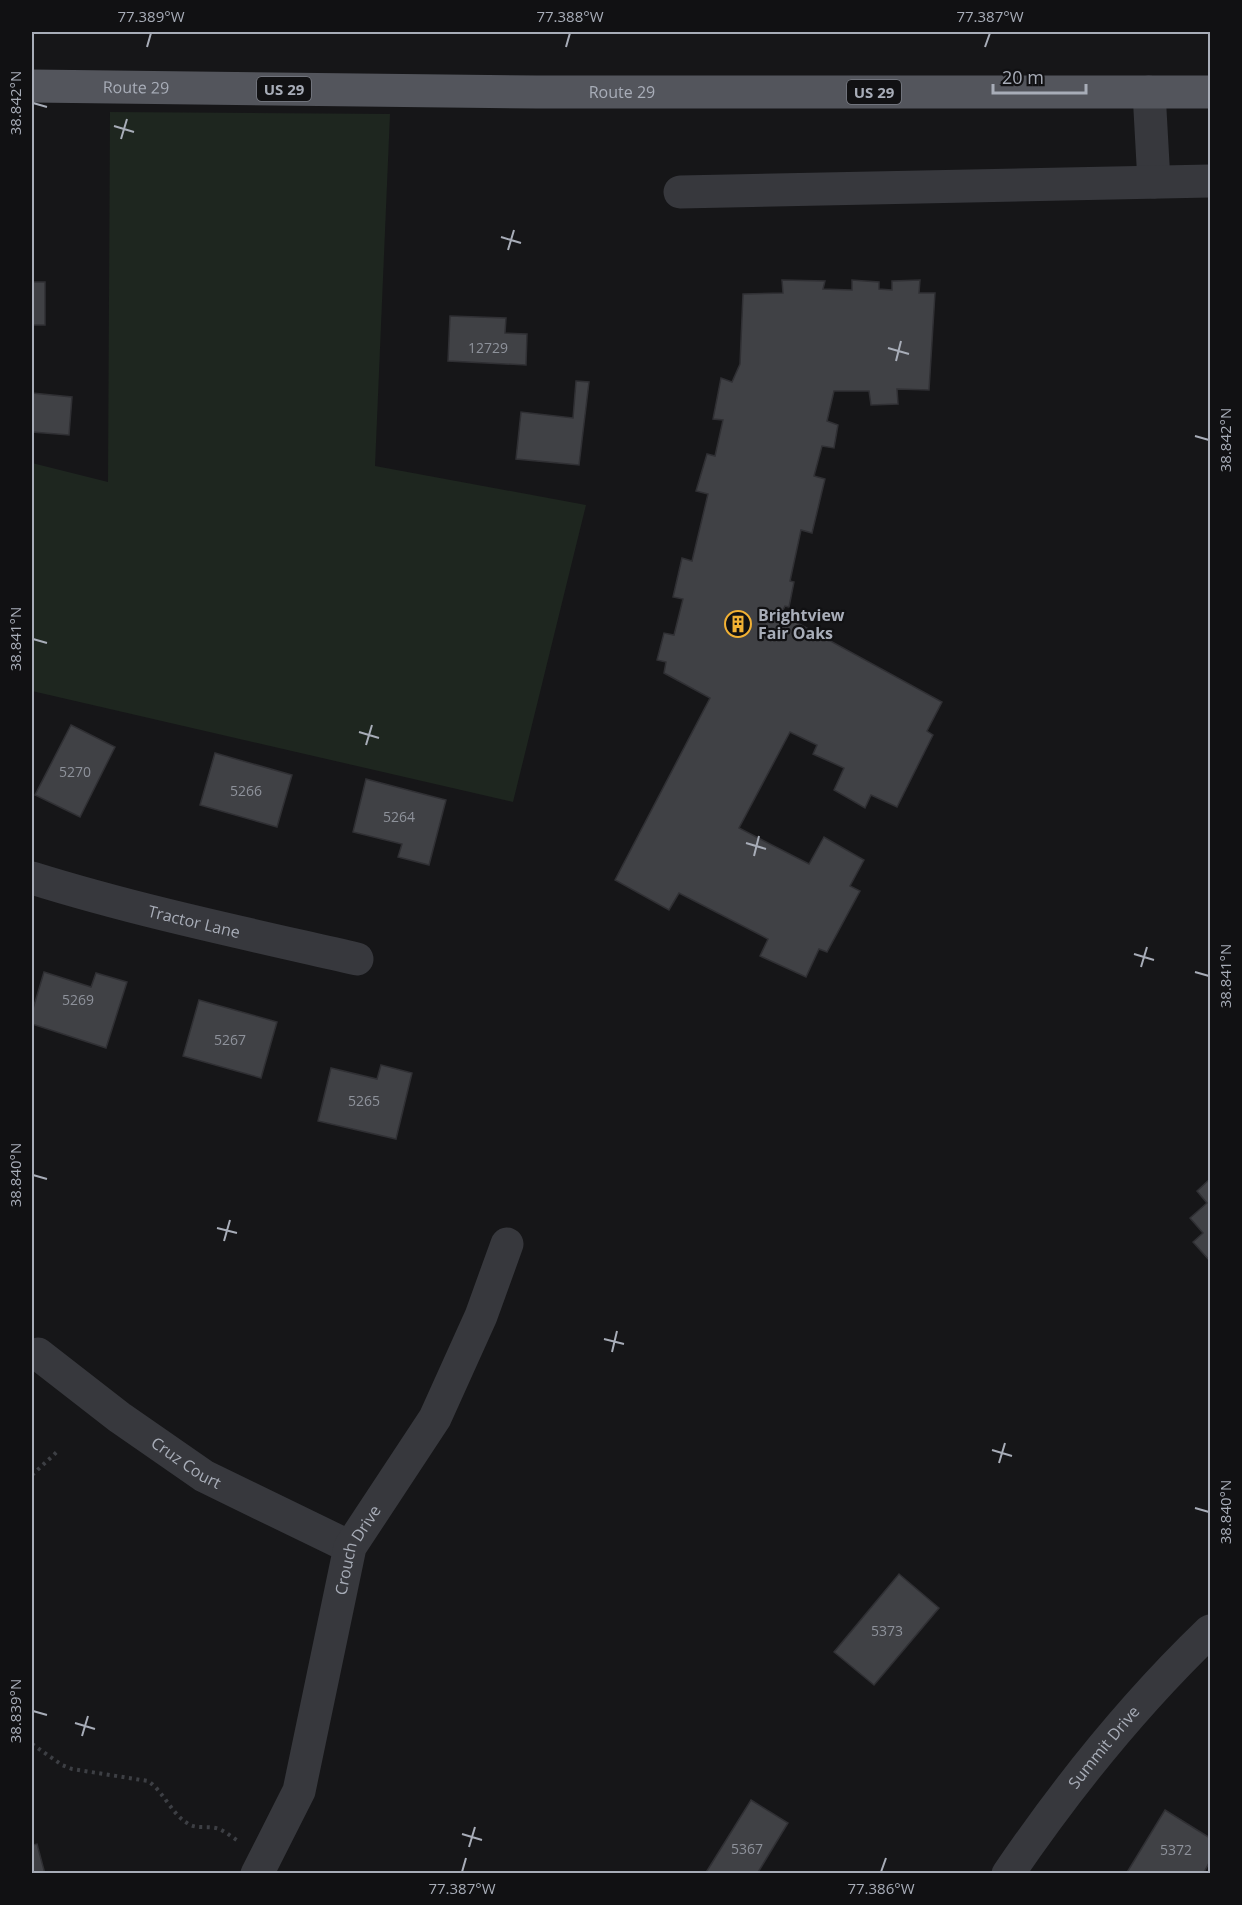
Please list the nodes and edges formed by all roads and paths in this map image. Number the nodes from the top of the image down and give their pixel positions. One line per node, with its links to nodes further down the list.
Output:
1 (32, 86): 2 (main road, Route 29 / US 29)
2 (1149, 92): 3 (main road, Route 29 / US 29); 5 (street)
3 (1210, 92)
4 (1210, 181): 5 (street)
5 (1154, 182): 6 (street)
6 (681, 192)
7 (32, 878): 8 (street, Tractor Lane)
8 (357, 959)
9 (507, 1244): 13 (street, Crouch Drive)
10 (38, 1354): 13 (street, Cruz Court)
11 (59, 1450): 12 (path)
12 (32, 1475)
13 (350, 1547): 16 (street, Crouch Drive)
14 (1210, 1631): 17 (street, Summit Drive)
15 (32, 1744): 16 (path)
16 (262, 1866)
17 (1008, 1874)

